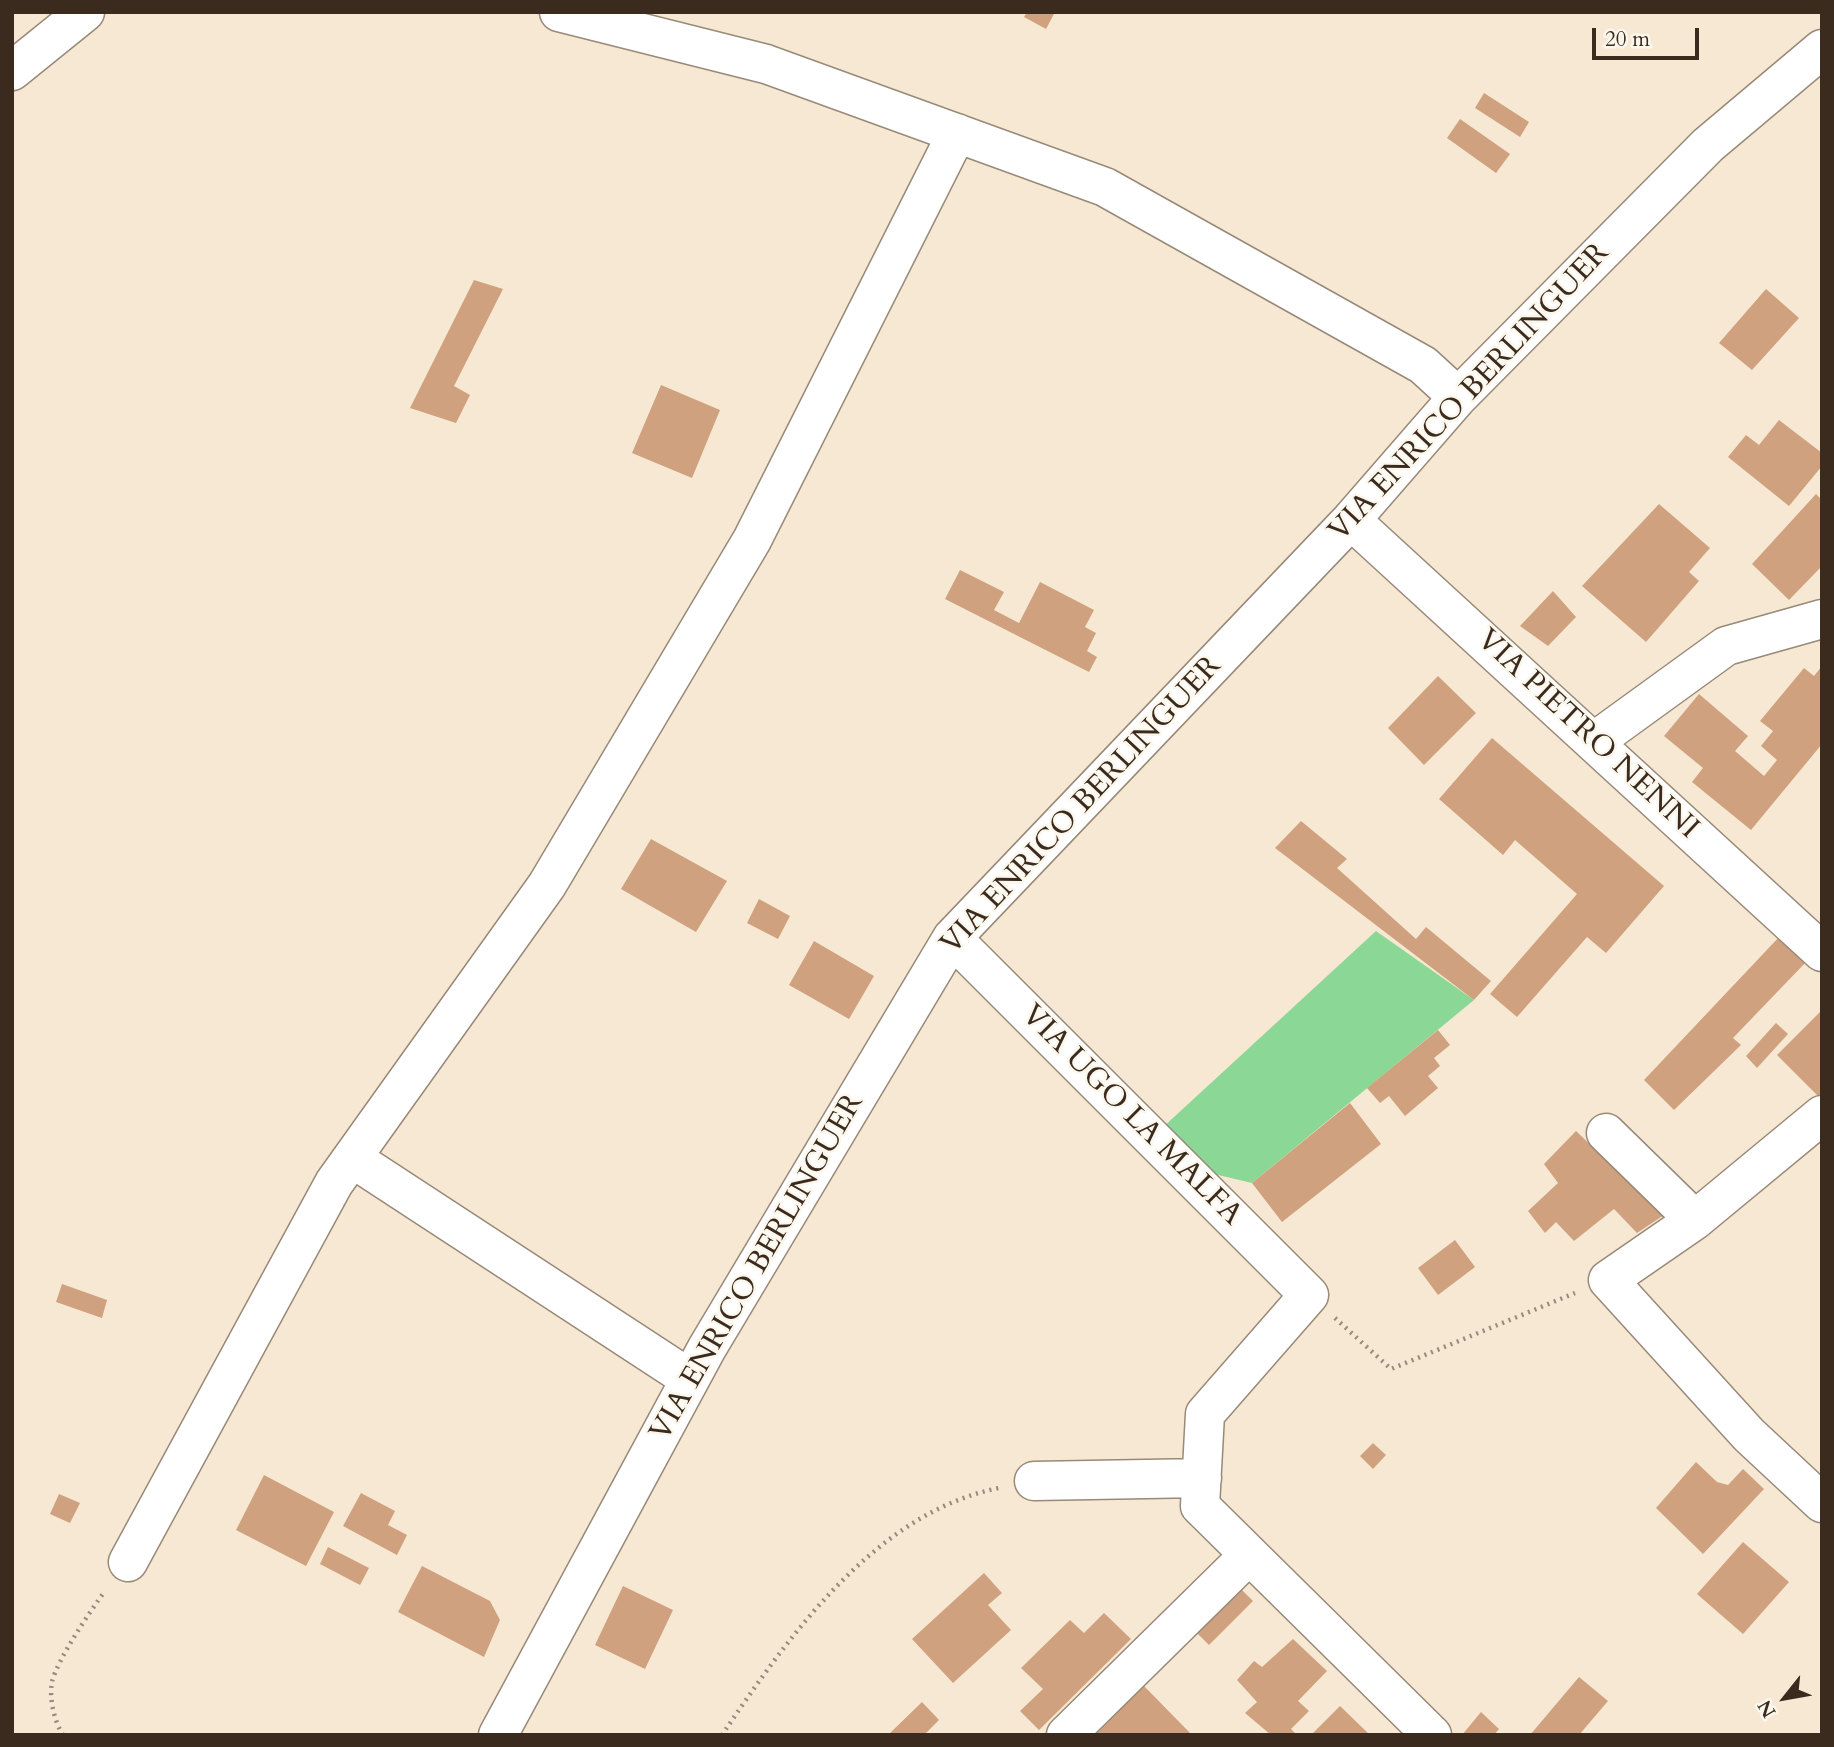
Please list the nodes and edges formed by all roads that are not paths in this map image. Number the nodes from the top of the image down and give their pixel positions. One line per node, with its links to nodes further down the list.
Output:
1 (85, 12): 4 (street)
2 (559, 12): 5 (street)
3 (1822, 49): 6 (street, VIA ENRICO BERLINGUER)
4 (12, 71)
5 (957, 133): 6 (street); 14 (street)
6 (1458, 397): 7 (street, VIA ENRICO BERLINGUER)
7 (1351, 520): 9 (street, VIA PIETRO NENNI); 10 (street, VIA ENRICO BERLINGUER)
8 (1822, 619): 9 (street)
9 (1595, 741): 11 (street, VIA PIETRO NENNI)
10 (953, 938): 16 (street, VIA ENRICO BERLINGUER); 17 (street, VIA UGO LA MALFA)
11 (1822, 952)
12 (1822, 1115): 15 (street)
13 (1606, 1133): 15 (street)
14 (352, 1158): 16 (street); 21 (street)
15 (1695, 1220): 19 (street)
16 (690, 1379): 22 (street, VIA ENRICO BERLINGUER)
17 (1202, 1478): 18 (street); 20 (street)
18 (1034, 1481)
19 (1822, 1503)
20 (1249, 1555): 23 (street); 24 (street)
21 (128, 1562)
22 (498, 1735)
23 (1066, 1735)
24 (1432, 1735)

